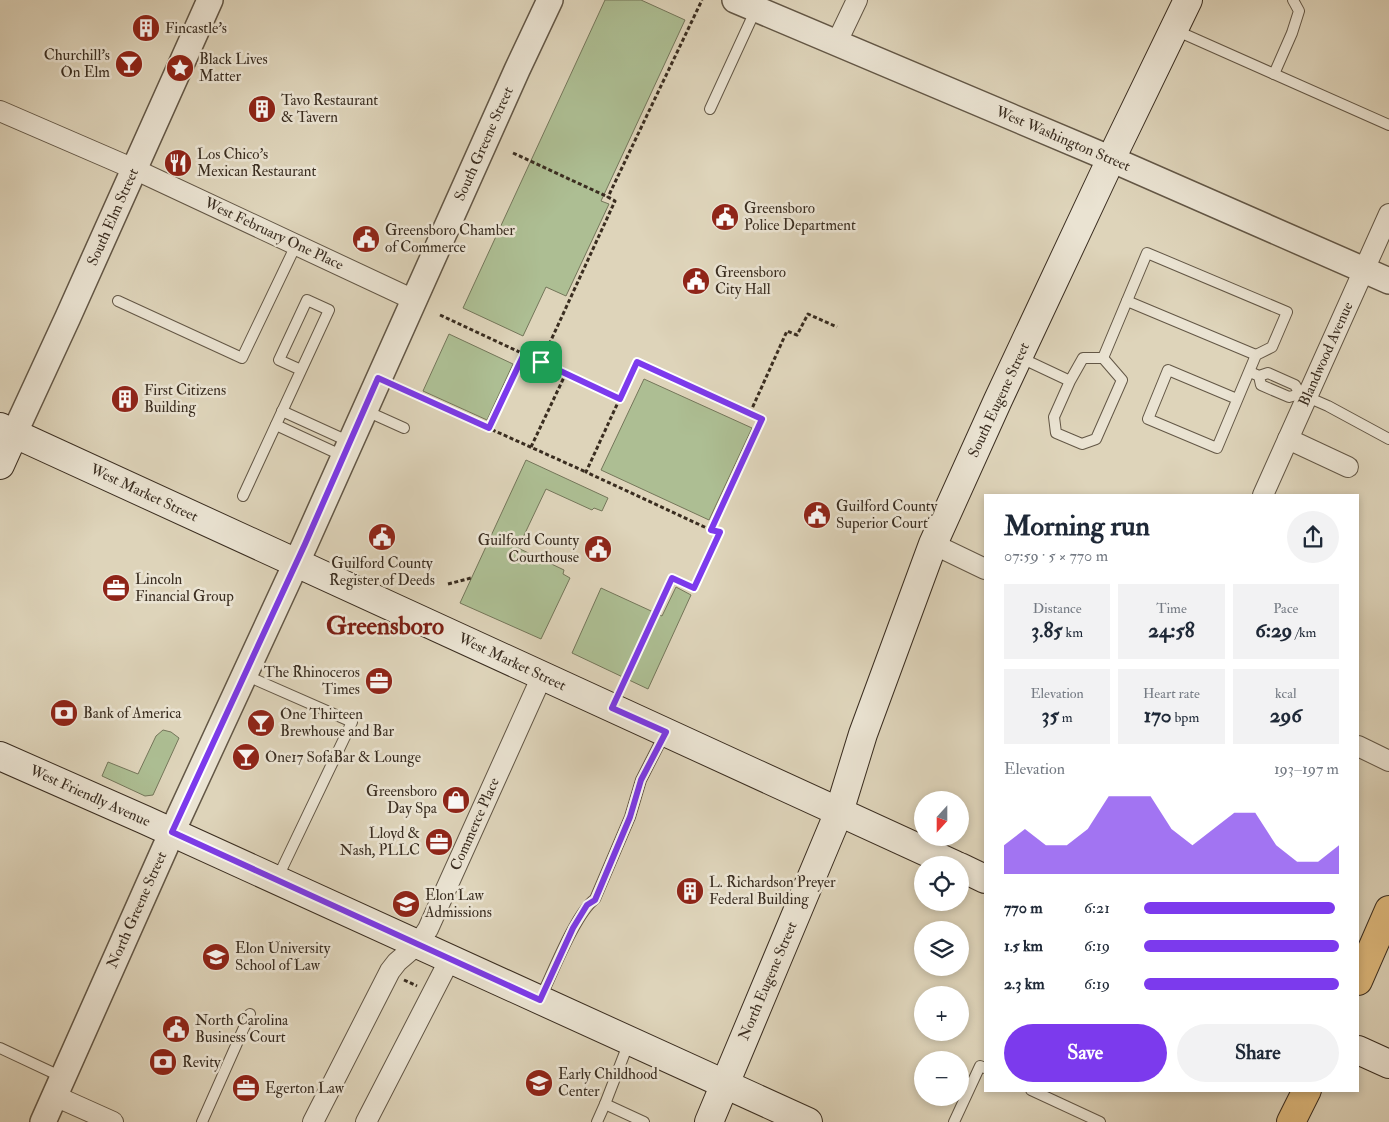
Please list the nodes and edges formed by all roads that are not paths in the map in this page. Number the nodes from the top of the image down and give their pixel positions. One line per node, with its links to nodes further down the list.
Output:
1 (210, 0): 14 (street, South Elm Street)
2 (550, 0): 19 (street, South Greene Street)
3 (857, 0): 8 (street)
4 (1188, 0): 7 (main road, South Eugene Street)
5 (1293, 0): 9 (lane)
6 (760, 9): 8 (street, West Washington Street); 10 (lane)
7 (1174, 30): 9 (lane); 13 (main road, South Eugene Street)
8 (836, 44): 13 (street, West Washington Street)
9 (1274, 74): 12 (lane)
10 (710, 110)
11 (0, 111): 14 (street, West February One Place)
12 (1389, 125)
13 (1111, 160): 17 (street, West Washington Street); 23 (main road, South Eugene Street)
14 (134, 169): 16 (street, West February One Place); 34 (street, South Elm Street)
15 (1389, 214): 17 (street, Blandwood Avenue)
16 (296, 245): 19 (street, West February One Place); 20 (lane)
17 (1363, 270): 18 (street, West Washington Street); 28 (street, Blandwood Avenue)
18 (1389, 281)
19 (414, 300): 30 (street, South Greene Street)
20 (118, 301)
21 (1127, 301): 22 (lane); 22 (lane); 24 (lane)
22 (1256, 355): 26 (lane)
23 (1018, 357): 27 (lane); 42 (main road, South Eugene Street)
24 (1103, 358): 27 (lane); 27 (lane)
25 (301, 370): 25 (lane); 31 (lane)
26 (1255, 374): 28 (lane); 29 (lane)
27 (1070, 381)
28 (1303, 395): 35 (lane); 36 (street, Blandwood Avenue)
29 (1238, 400): 29 (lane)
30 (364, 410): 33 (lane); 37 (street, South Greene Street)
31 (282, 411): 32 (lane); 37 (lane)
32 (276, 425): 37 (lane); 41 (lane)
33 (404, 428)
34 (7, 430): 38 (main road); 43 (main road, West Market Street)
35 (1389, 438)
36 (1288, 439): 39 (street); 40 (street, Blandwood Avenue)
37 (347, 449): 43 (street, South Greene Street)
38 (0, 465)
39 (1348, 467)
40 (1262, 494)
41 (243, 496)
42 (933, 544): 44 (street); 51 (main road, South Eugene Street)
43 (296, 563): 45 (street, North Greene Street); 46 (main road, West Market Street)
44 (984, 569)
45 (245, 675): 52 (street, North Greene Street); 56 (lane)
46 (542, 676): 47 (main road, West Market Street); 58 (street, Commerce Place)
47 (666, 732): 51 (main road, West Market Street); 61 (lane)
48 (1359, 746): 50 (street)
49 (0, 756): 52 (main road, West Friendly Avenue)
50 (1389, 761)
51 (839, 812): 53 (main road, West Market Street); 68 (main road, North Eugene Street)
52 (172, 832): 56 (main road, West Friendly Avenue); 69 (street, North Greene Street)
53 (935, 856)
54 (969, 871): 55 (main road)
55 (984, 879)
56 (276, 880): 58 (main road, West Friendly Avenue)
57 (1389, 910): 60 (main road)
58 (418, 944): 59 (main road, West Friendly Avenue); 76 (street, Commerce Place)
59 (450, 959): 61 (main road, West Friendly Avenue); 77 (street)
60 (1359, 979)
61 (540, 1000): 63 (main road, West Friendly Avenue)
62 (250, 1014): 75 (lane)
63 (630, 1041): 68 (main road, West Friendly Avenue); 72 (lane)
64 (0, 1048): 69 (lane)
65 (1359, 1050): 66 (main road)
66 (1389, 1064)
67 (984, 1068): 82 (lane)
68 (724, 1084): 80 (main road, North Eugene Street); 81 (main road, West Friendly Avenue)
69 (59, 1087): 73 (street, North Greene Street); 74 (street)
70 (1035, 1092): 83 (lane)
71 (1306, 1092): 84 (main road)
72 (605, 1104): 78 (lane); 79 (lane)
73 (43, 1122)
74 (113, 1122)
75 (202, 1122)
76 (313, 1122)
77 (366, 1122)
78 (597, 1122)
79 (644, 1122)
80 (709, 1122)
81 (808, 1122)
82 (954, 1122)
83 (1100, 1122)
84 (1292, 1122)

